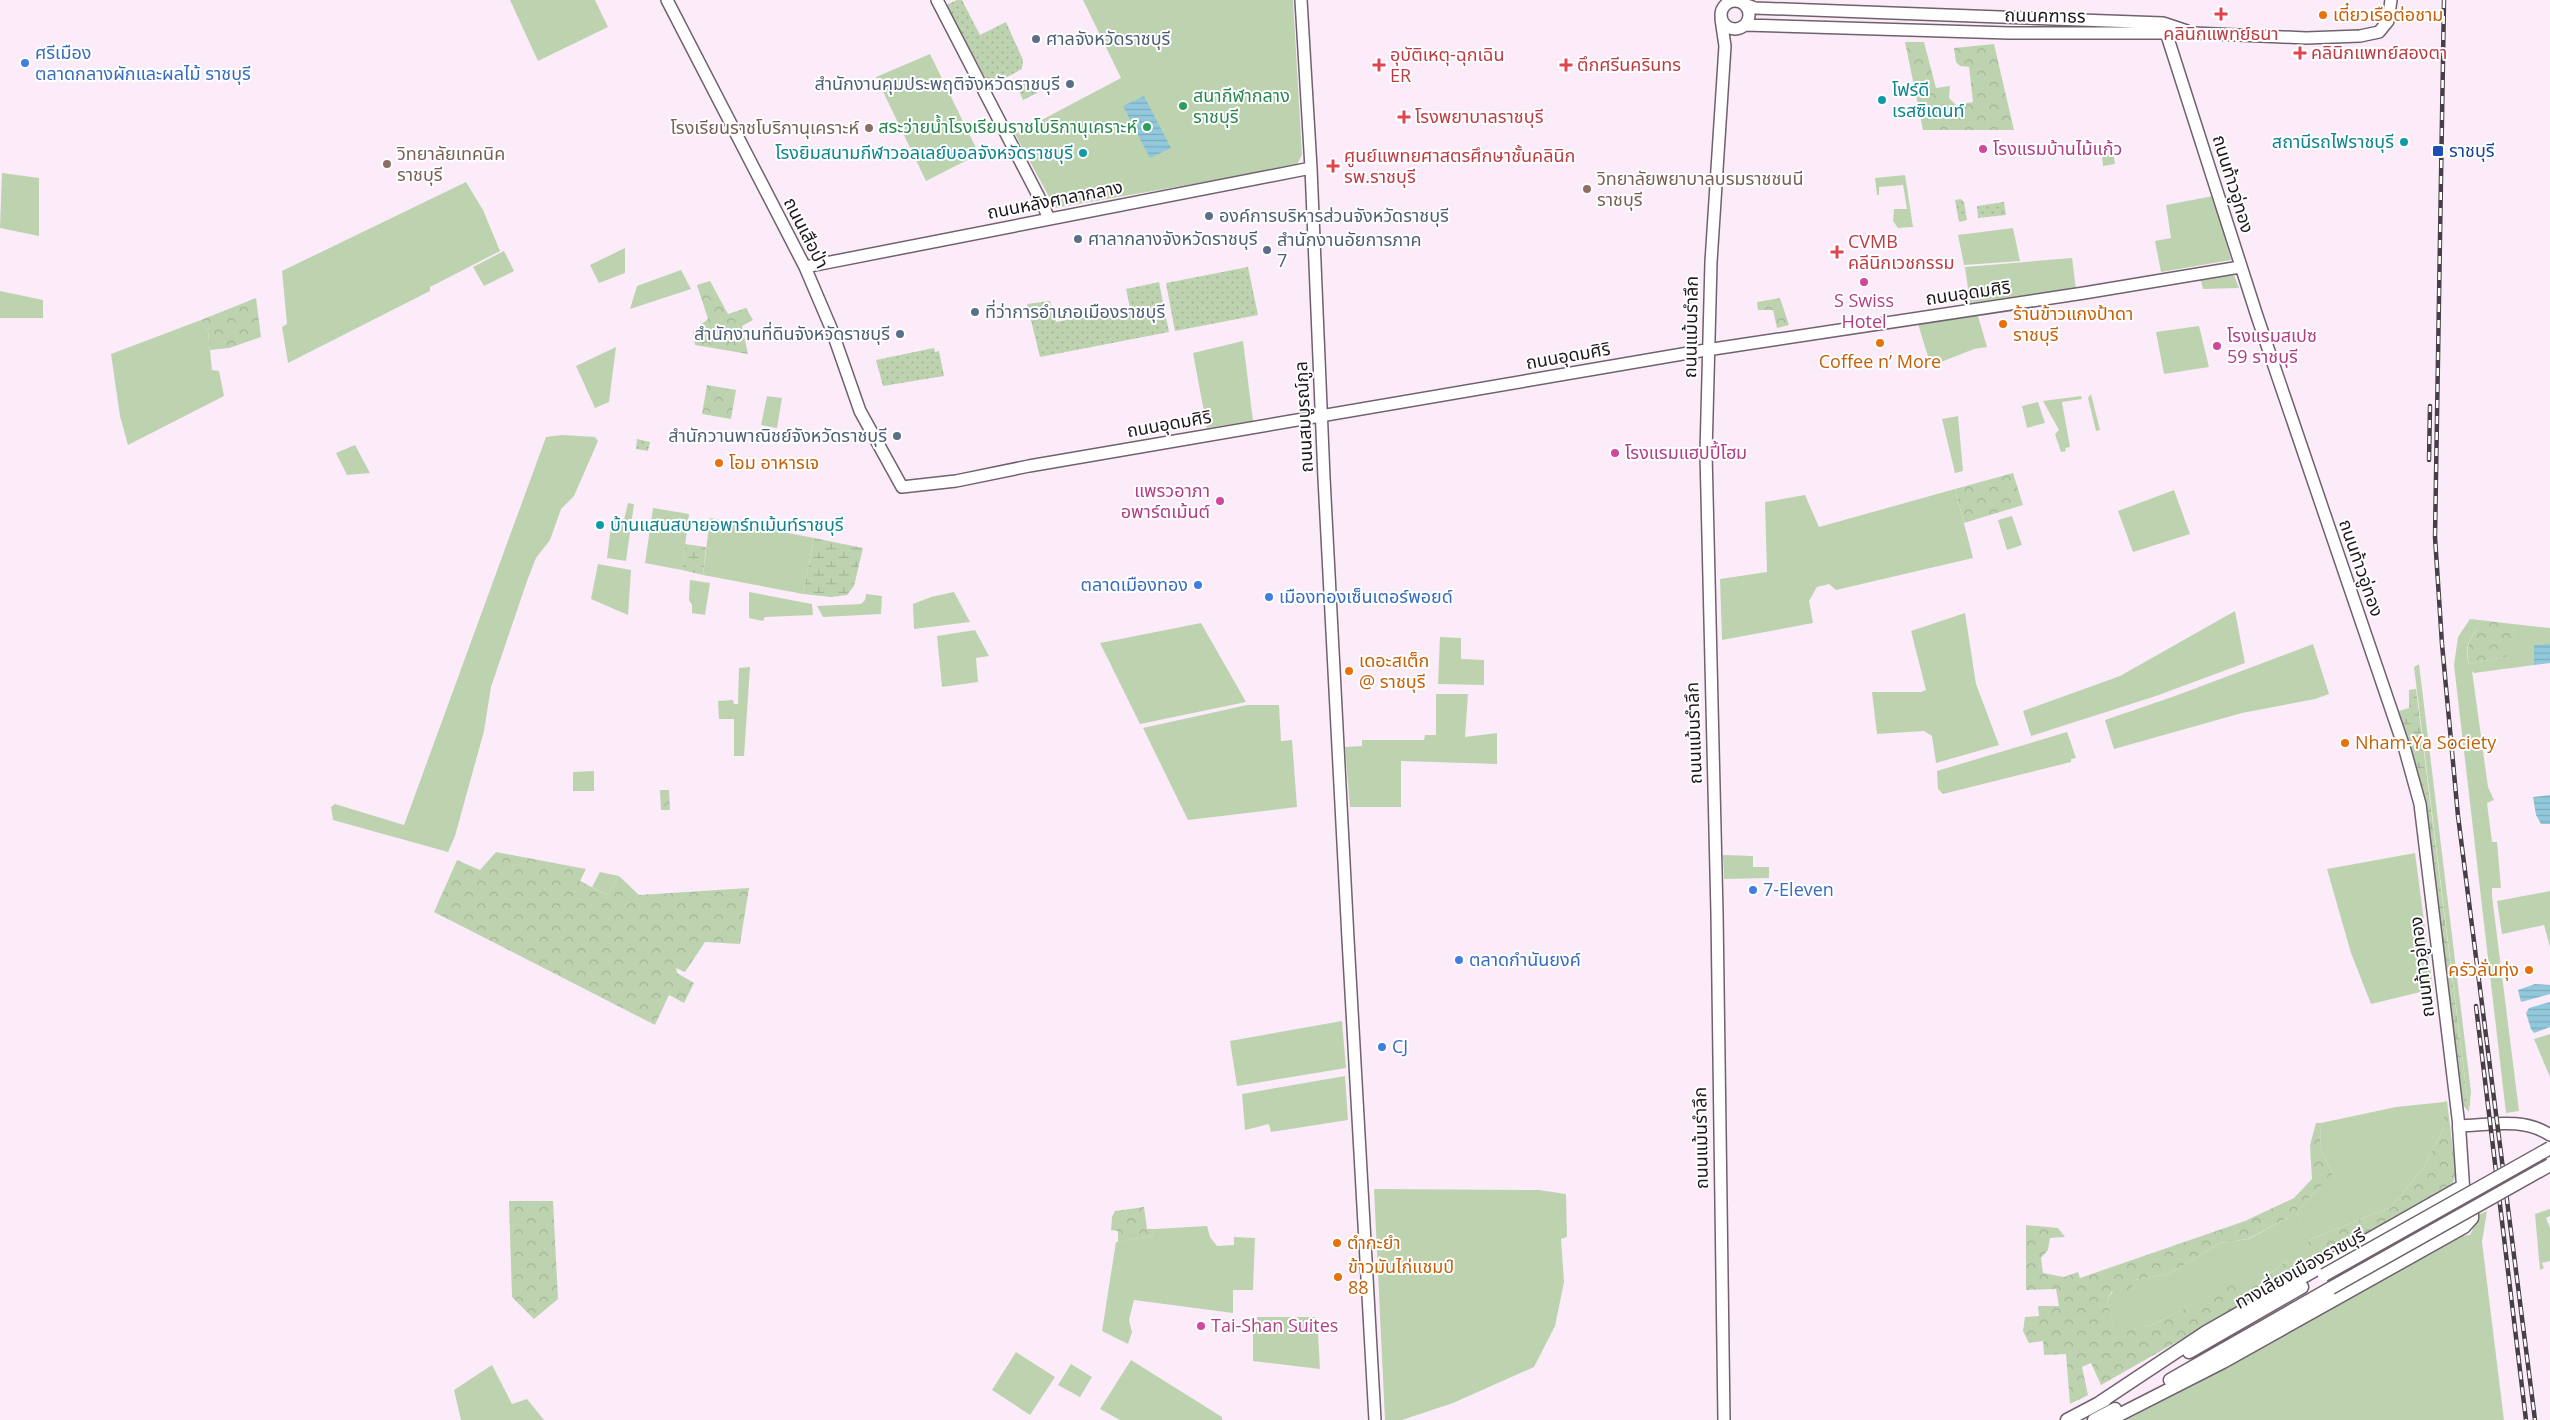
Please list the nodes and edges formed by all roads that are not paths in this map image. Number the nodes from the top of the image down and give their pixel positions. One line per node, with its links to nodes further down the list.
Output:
1 (667, 0): 16 (street, ถนนเสือป่า)
2 (937, 0): 15 (street)
3 (1301, 0): 14 (street, ถนนสมบูรณ์กูล)
4 (2384, 0): 12 (street)
5 (2391, 0): 12 (street, ถนนคฑาธร)
6 (1744, 2): 7 (street); 8 (street, ถนนคฑาธร); 9 (street)
7 (1723, 9): 9 (street); 13 (street, ถนนแม้นรำลึก)
8 (2163, 23): 10 (street, ถนนคฑาธร); 11 (street, ถนนท้าวอู่ทอง)
9 (1744, 26): 11 (street, ถนนคฑาธร); 13 (street)
10 (2194, 33): 11 (street, ถนนคฑาธร); 12 (street, ถนนคฑาธร)
11 (2166, 35): 17 (street, ถนนท้าวอู่ทอง)
12 (2360, 36)
13 (1726, 46): 18 (street, ถนนแม้นรำลึก)
14 (1312, 168): 15 (street, ถนนหลังศาลากลาง); 19 (street, ถนนสมบูรณ์กูล)
15 (1048, 219): 16 (street, ถนนหลังศาลากลาง)
16 (805, 267): 20 (street, ถนนเสือป่า)
17 (2240, 267): 18 (street, ถนนอุดมศิริ); 21 (street, ถนนท้าวอู่ทอง)
18 (1708, 350): 19 (street, ถนนอุดมศิริ); 29 (street, ถนนแม้นรำลึก)
19 (1322, 417): 20 (street, ถนนอุดมศิริ); 28 (street, ถนนสมบูรณ์กูล)
20 (902, 487)
21 (2459, 1126): 22 (street); 25 (main road)
22 (2550, 1135)
23 (2550, 1148): 27 (main road, ทางเลี่ยงเมืองราชบุรี, bridge)
24 (2550, 1165): 26 (main road, ทางเลี่ยงเมืองราชบุรี, bridge)
25 (2464, 1186): 27 (main road); 32 (main road)
26 (2140, 1397): 31 (main road, ทางเลี่ยงเมืองราชบุรี); 32 (main road, ทางเลี่ยงเมืองราชบุรี)
27 (2099, 1403): 30 (main road, ทางเลี่ยงเมืองราชบุรี)
28 (1375, 1420)
29 (1724, 1420)
30 (2067, 1420)
31 (2094, 1420)
32 (2108, 1420)

